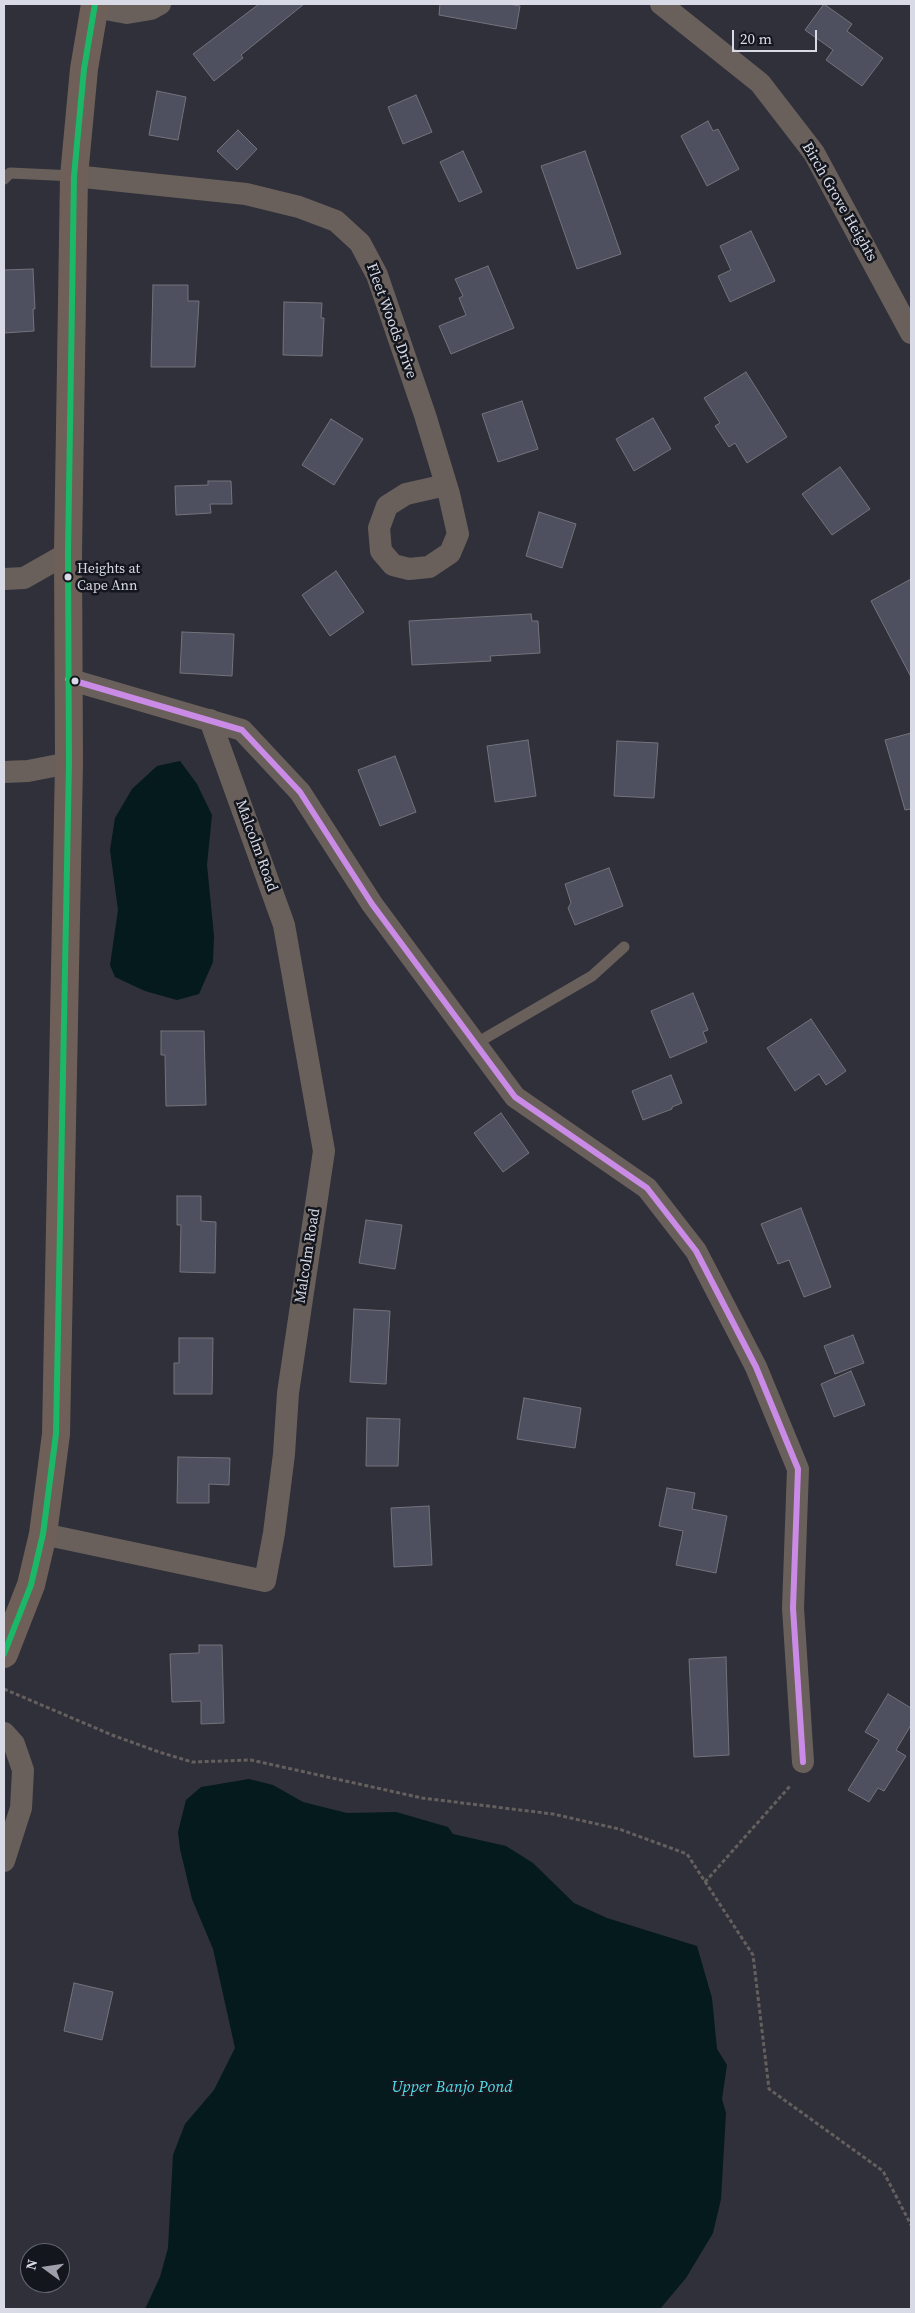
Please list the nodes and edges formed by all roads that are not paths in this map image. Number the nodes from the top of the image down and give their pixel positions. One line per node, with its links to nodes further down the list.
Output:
1 (160, 4): 3 (street)
2 (661, 4): 6 (street, Birch Grove Heights)
3 (94, 6): 4 (street)
4 (74, 176): 5 (lane); 7 (street, Fleet Woods Drive); 8 (street)
5 (4, 179)
6 (911, 333)
7 (446, 485)
8 (68, 554): 9 (street); 10 (street)
9 (4, 579)
10 (68, 679): 11 (street); 12 (street)
11 (210, 720): 15 (street); 16 (street, Malcolm Road)
12 (69, 763): 13 (street); 16 (street)
13 (4, 772)
14 (624, 947): 15 (lane)
15 (475, 1044): 19 (street)
16 (43, 1534): 17 (street)
17 (4, 1654)
18 (4, 1733): 20 (street)
19 (803, 1762)
20 (4, 1861)

